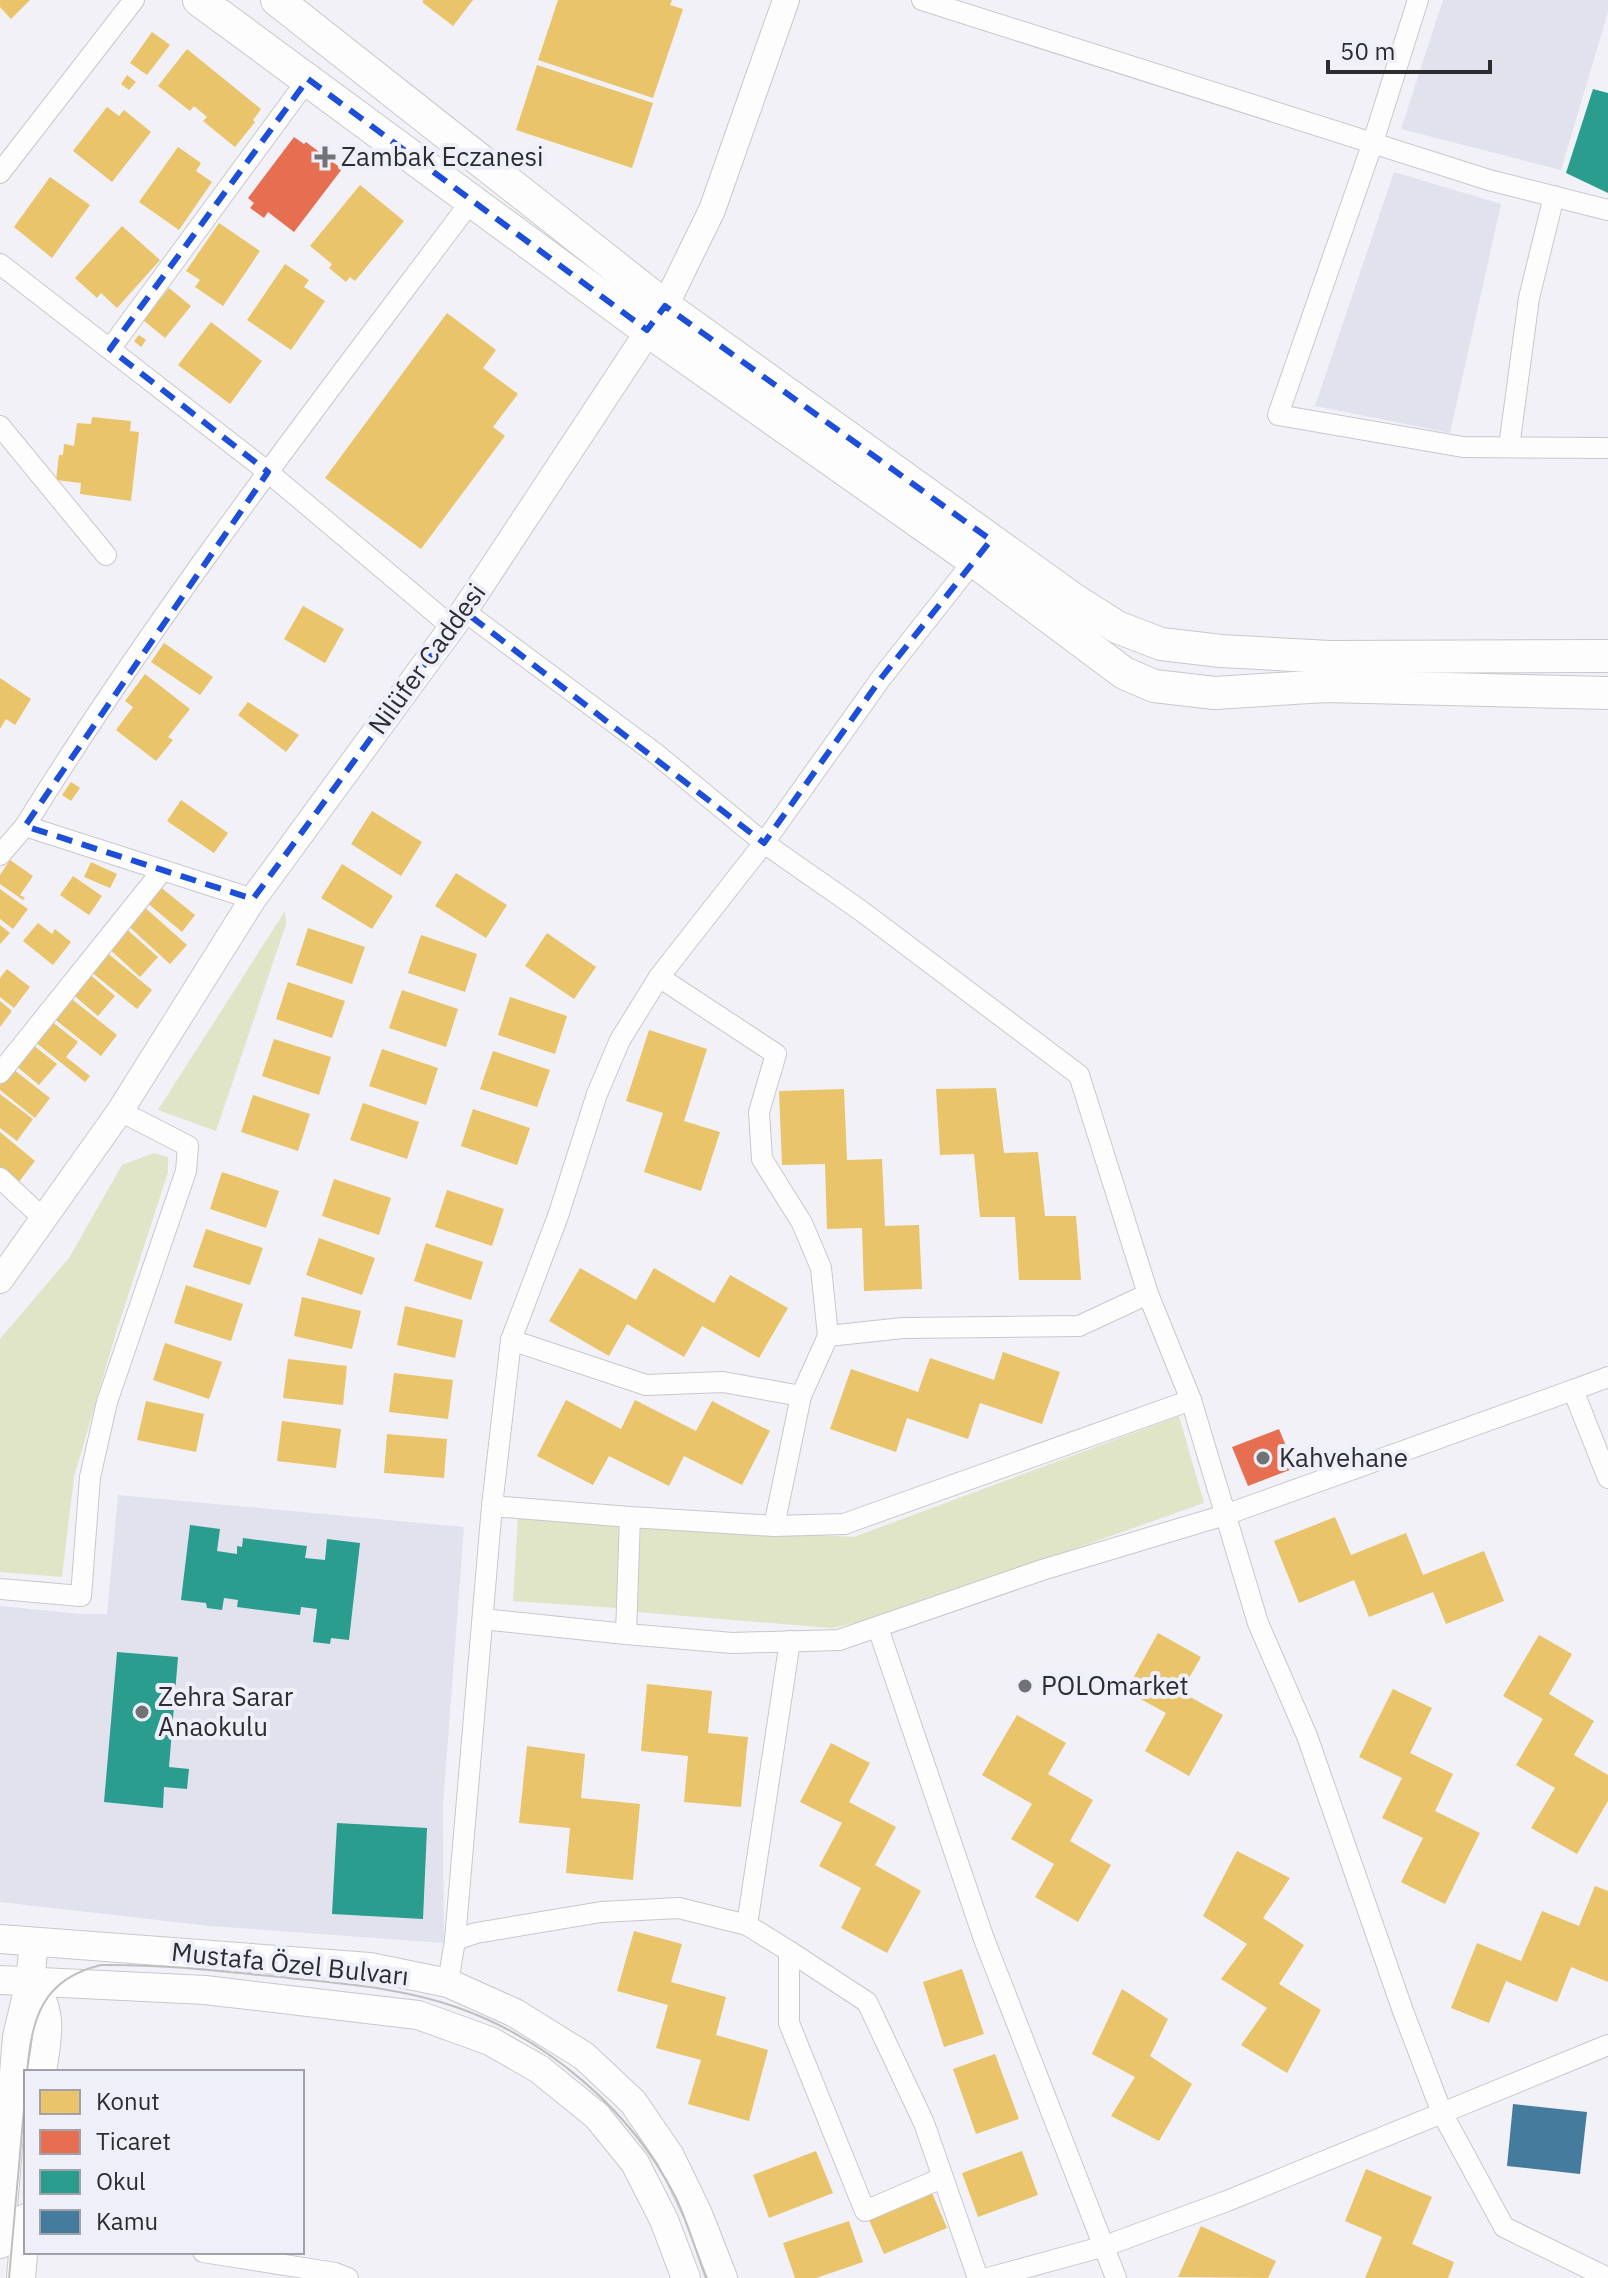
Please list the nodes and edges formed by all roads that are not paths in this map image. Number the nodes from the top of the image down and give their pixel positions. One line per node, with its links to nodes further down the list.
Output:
1 (134, 0): 9 (street)
2 (199, 0): 7 (main road)
3 (277, 0): 14 (main road)
4 (786, 0): 14 (street, Nilüfer Caddesi)
5 (922, 0): 8 (street)
6 (1418, 0): 8 (street)
7 (308, 79): 11 (main road); 15 (street)
8 (1373, 142): 10 (street); 17 (street)
9 (0, 173)
10 (1554, 196): 12 (street); 17 (street)
11 (472, 200): 14 (main road); 19 (street)
12 (1608, 210)
13 (0, 264): 15 (street)
14 (656, 318): 20 (main road); 22 (street, Nilüfer Caddesi)
15 (110, 349): 19 (street)
16 (0, 426): 21 (street)
17 (1509, 447): 18 (street)
18 (1608, 448)
19 (268, 472): 22 (street); 25 (street)
20 (982, 550): 23 (main road); 24 (main road); 26 (street)
21 (106, 555)
22 (458, 619): 26 (street); 29 (street, Nilüfer Caddesi)
23 (1608, 656)
24 (1608, 693)
25 (25, 826): 27 (street); 28 (street)
26 (764, 843): 30 (street); 36 (street)
27 (0, 855)
28 (162, 871): 29 (street); 31 (street)
29 (253, 899): 32 (street, Nilüfer Caddesi)
30 (659, 977): 37 (street); 38 (street)
31 (0, 1073)
32 (120, 1111): 34 (street, Nilüfer Caddesi); 48 (street)
33 (0, 1178): 34 (street)
34 (45, 1220): 35 (street, Nilüfer Caddesi)
35 (0, 1280)
36 (1148, 1294): 37 (street); 42 (street)
37 (828, 1336): 41 (street)
38 (511, 1340): 41 (street); 44 (street)
39 (1608, 1377): 40 (street)
40 (1573, 1390): 43 (street); 45 (street)
41 (801, 1396): 47 (street)
42 (1191, 1400): 45 (street); 47 (street)
43 (1608, 1478)
44 (492, 1506): 46 (street); 49 (street)
45 (1225, 1515): 50 (street); 63 (street)
46 (630, 1517): 47 (street); 51 (street)
47 (774, 1526)
48 (0, 1589)
49 (483, 1619): 51 (street); 55 (street)
50 (878, 1628): 52 (street); 66 (street)
51 (626, 1634): 52 (street)
52 (790, 1641): 53 (street)
53 (747, 1925): 55 (street); 57 (street)
54 (0, 1939): 56 (main road, Mustafa Özel Bulvarı)
55 (455, 1940): 60 (street)
56 (34, 1942): 59 (main road); 60 (main road, Mustafa Özel Bulvarı)
57 (789, 1951): 64 (street); 64 (street)
58 (0, 1980): 59 (main road, Mustafa Özel Bulvarı)
59 (30, 1982): 62 (main road); 65 (main road); 70 (main road, Mustafa Özel Bulvarı)
60 (448, 1983): 71 (main road, Mustafa Özel Bulvarı)
61 (1608, 2045): 63 (street)
62 (42, 2070)
63 (1442, 2113): 66 (street); 75 (street)
64 (942, 2178): 72 (street)
65 (13, 2225): 68 (main road)
66 (1105, 2246): 73 (street); 74 (street)
67 (216, 2254): 69 (street)
68 (21, 2278)
69 (348, 2278)
70 (686, 2278)
71 (723, 2278)
72 (978, 2278)
73 (988, 2278)
74 (1116, 2278)
75 (1608, 2278)

